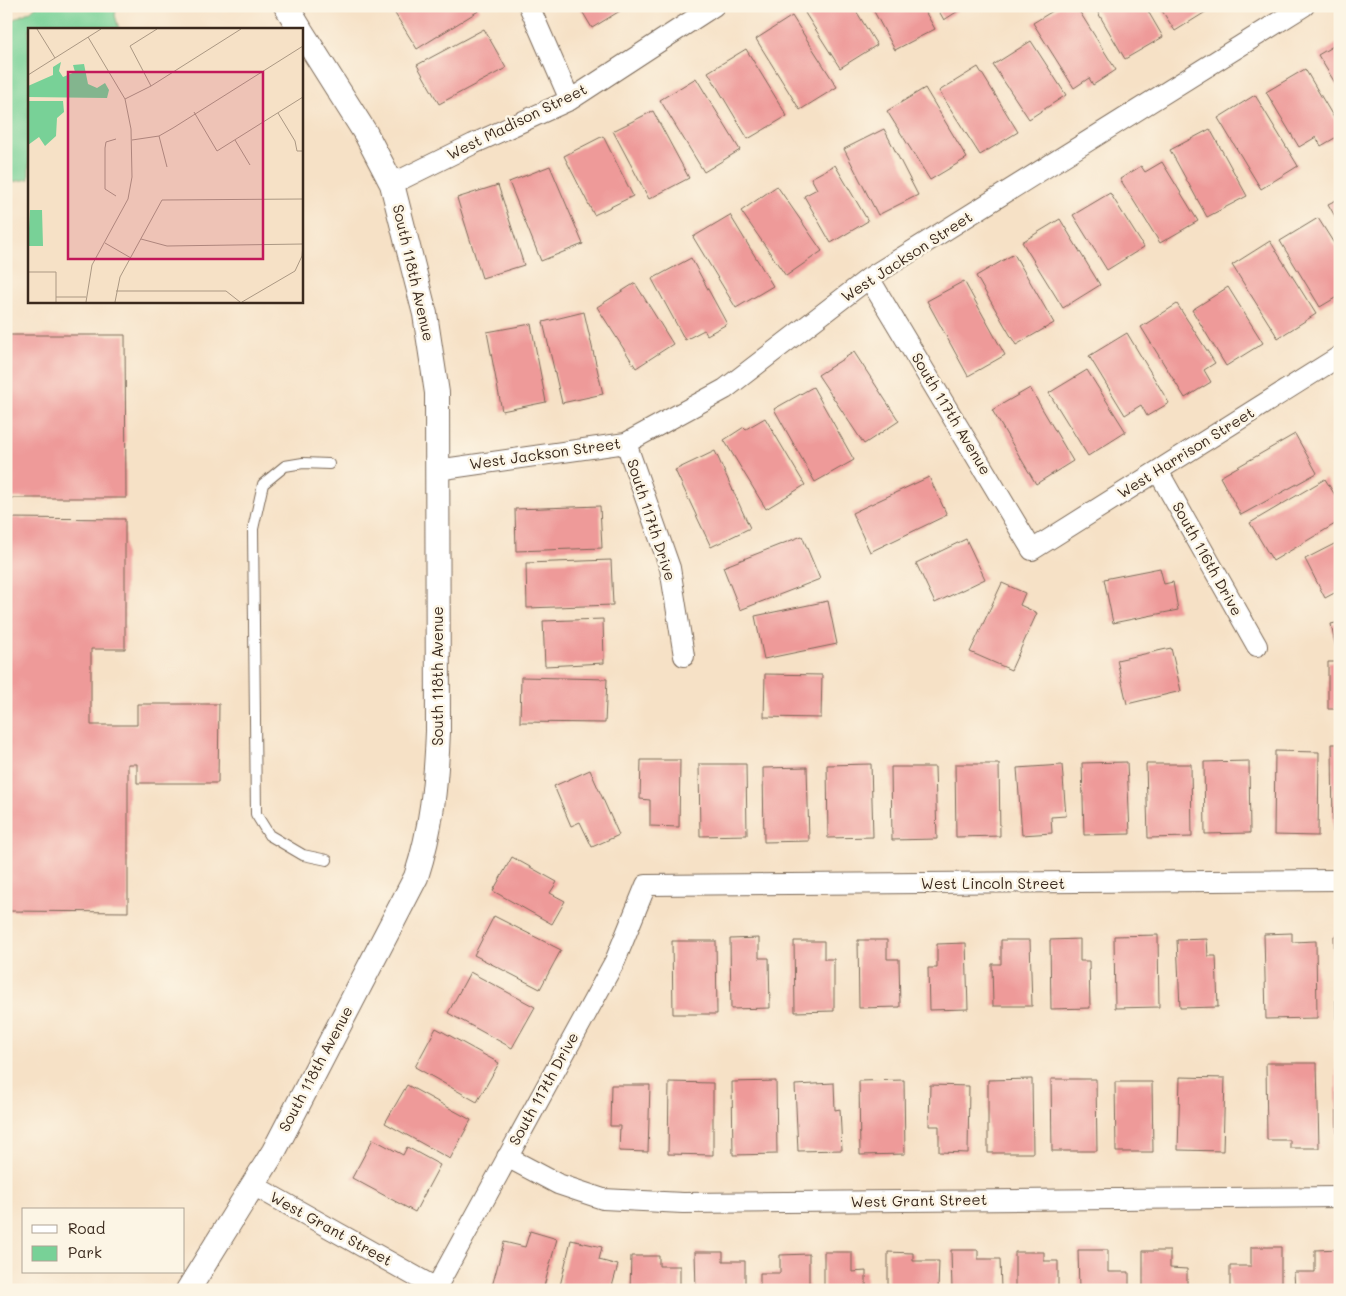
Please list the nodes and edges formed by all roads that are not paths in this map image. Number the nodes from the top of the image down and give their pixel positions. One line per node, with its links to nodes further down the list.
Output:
1 (286, 6): 5 (street, South 118th Avenue)
2 (529, 6): 7 (street)
3 (714, 6): 7 (street, West Madison Street)
4 (1304, 6): 9 (street, West Jackson Street)
5 (300, 28)
6 (302, 32): 8 (street, South 118th Avenue)
7 (570, 100): 8 (street, West Madison Street)
8 (392, 184): 13 (street, South 118th Avenue)
9 (869, 278): 11 (street, West Jackson Street); 15 (street, South 117th Avenue)
10 (1340, 356): 14 (street, West Harrison Street)
11 (626, 443): 13 (street, West Jackson Street); 17 (street, South 117th Drive)
12 (329, 464): 18 (lane)
13 (437, 470): 22 (street, South 118th Avenue)
14 (1158, 471): 15 (street, West Harrison Street); 16 (street, South 116th Drive)
15 (1032, 550)
16 (1257, 646)
17 (684, 656)
18 (327, 860)
19 (1340, 880): 20 (street, West Lincoln Street)
20 (646, 885): 21 (street, South 117th Drive)
21 (506, 1157): 23 (street, West Grant Street); 24 (street, South 117th Drive)
22 (253, 1185): 24 (street, West Grant Street); 25 (street, South 118th Avenue)
23 (1340, 1197)
24 (436, 1289)
25 (188, 1290)

